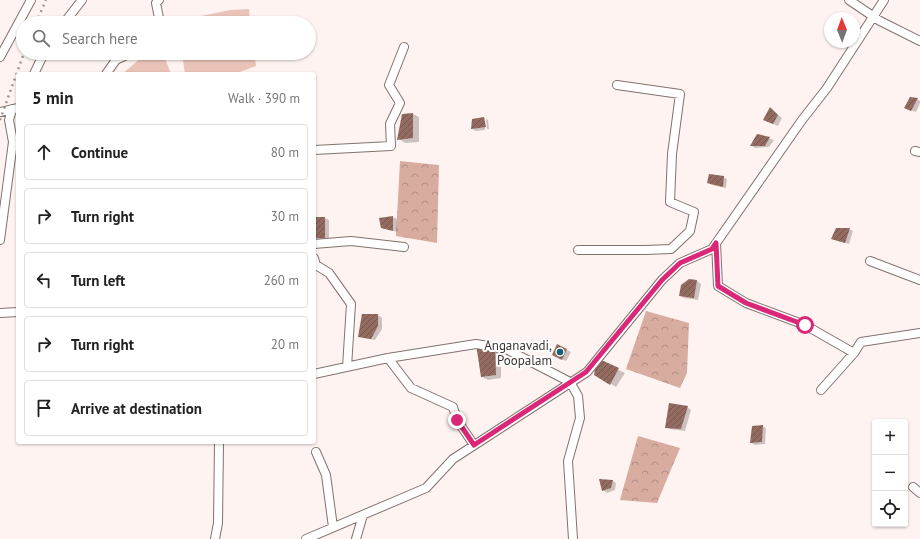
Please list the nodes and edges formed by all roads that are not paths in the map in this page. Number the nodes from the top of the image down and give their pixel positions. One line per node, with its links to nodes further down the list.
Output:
1 (31, 0): 6 (street)
2 (82, 0): 7 (street)
3 (158, 0): 8 (street)
4 (849, 0): 9 (street)
5 (884, 0): 9 (street)
6 (22, 16)
7 (69, 16)
8 (159, 16)
9 (874, 17): 11 (street); 23 (street)
10 (16, 28): 13 (street)
11 (920, 40)
12 (404, 47): 21 (street)
13 (0, 58)
14 (41, 60): 16 (street)
15 (116, 60): 17 (street)
16 (35, 72)
17 (107, 72)
18 (617, 85): 26 (street)
19 (15, 108): 20 (street); 22 (street)
20 (0, 112)
21 (316, 150)
22 (0, 240)
23 (716, 243): 33 (street); 37 (street)
24 (316, 244): 25 (street)
25 (404, 247)
26 (578, 250)
27 (870, 261): 29 (street)
28 (316, 265): 35 (street)
29 (920, 280)
30 (16, 312): 31 (street)
31 (0, 313)
32 (920, 333): 33 (street)
33 (854, 353): 38 (street)
34 (388, 358): 35 (street); 37 (street); 40 (street)
35 (347, 367): 36 (street)
36 (316, 374)
37 (570, 382): 40 (street); 49 (street)
38 (821, 390)
39 (219, 444): 46 (street)
40 (474, 445): 44 (street)
41 (316, 452): 45 (street)
42 (913, 486): 43 (street)
43 (920, 493)
44 (363, 515): 45 (street); 48 (street)
45 (333, 528): 47 (street)
46 (215, 539)
47 (306, 539)
48 (356, 539)
49 (573, 539)

